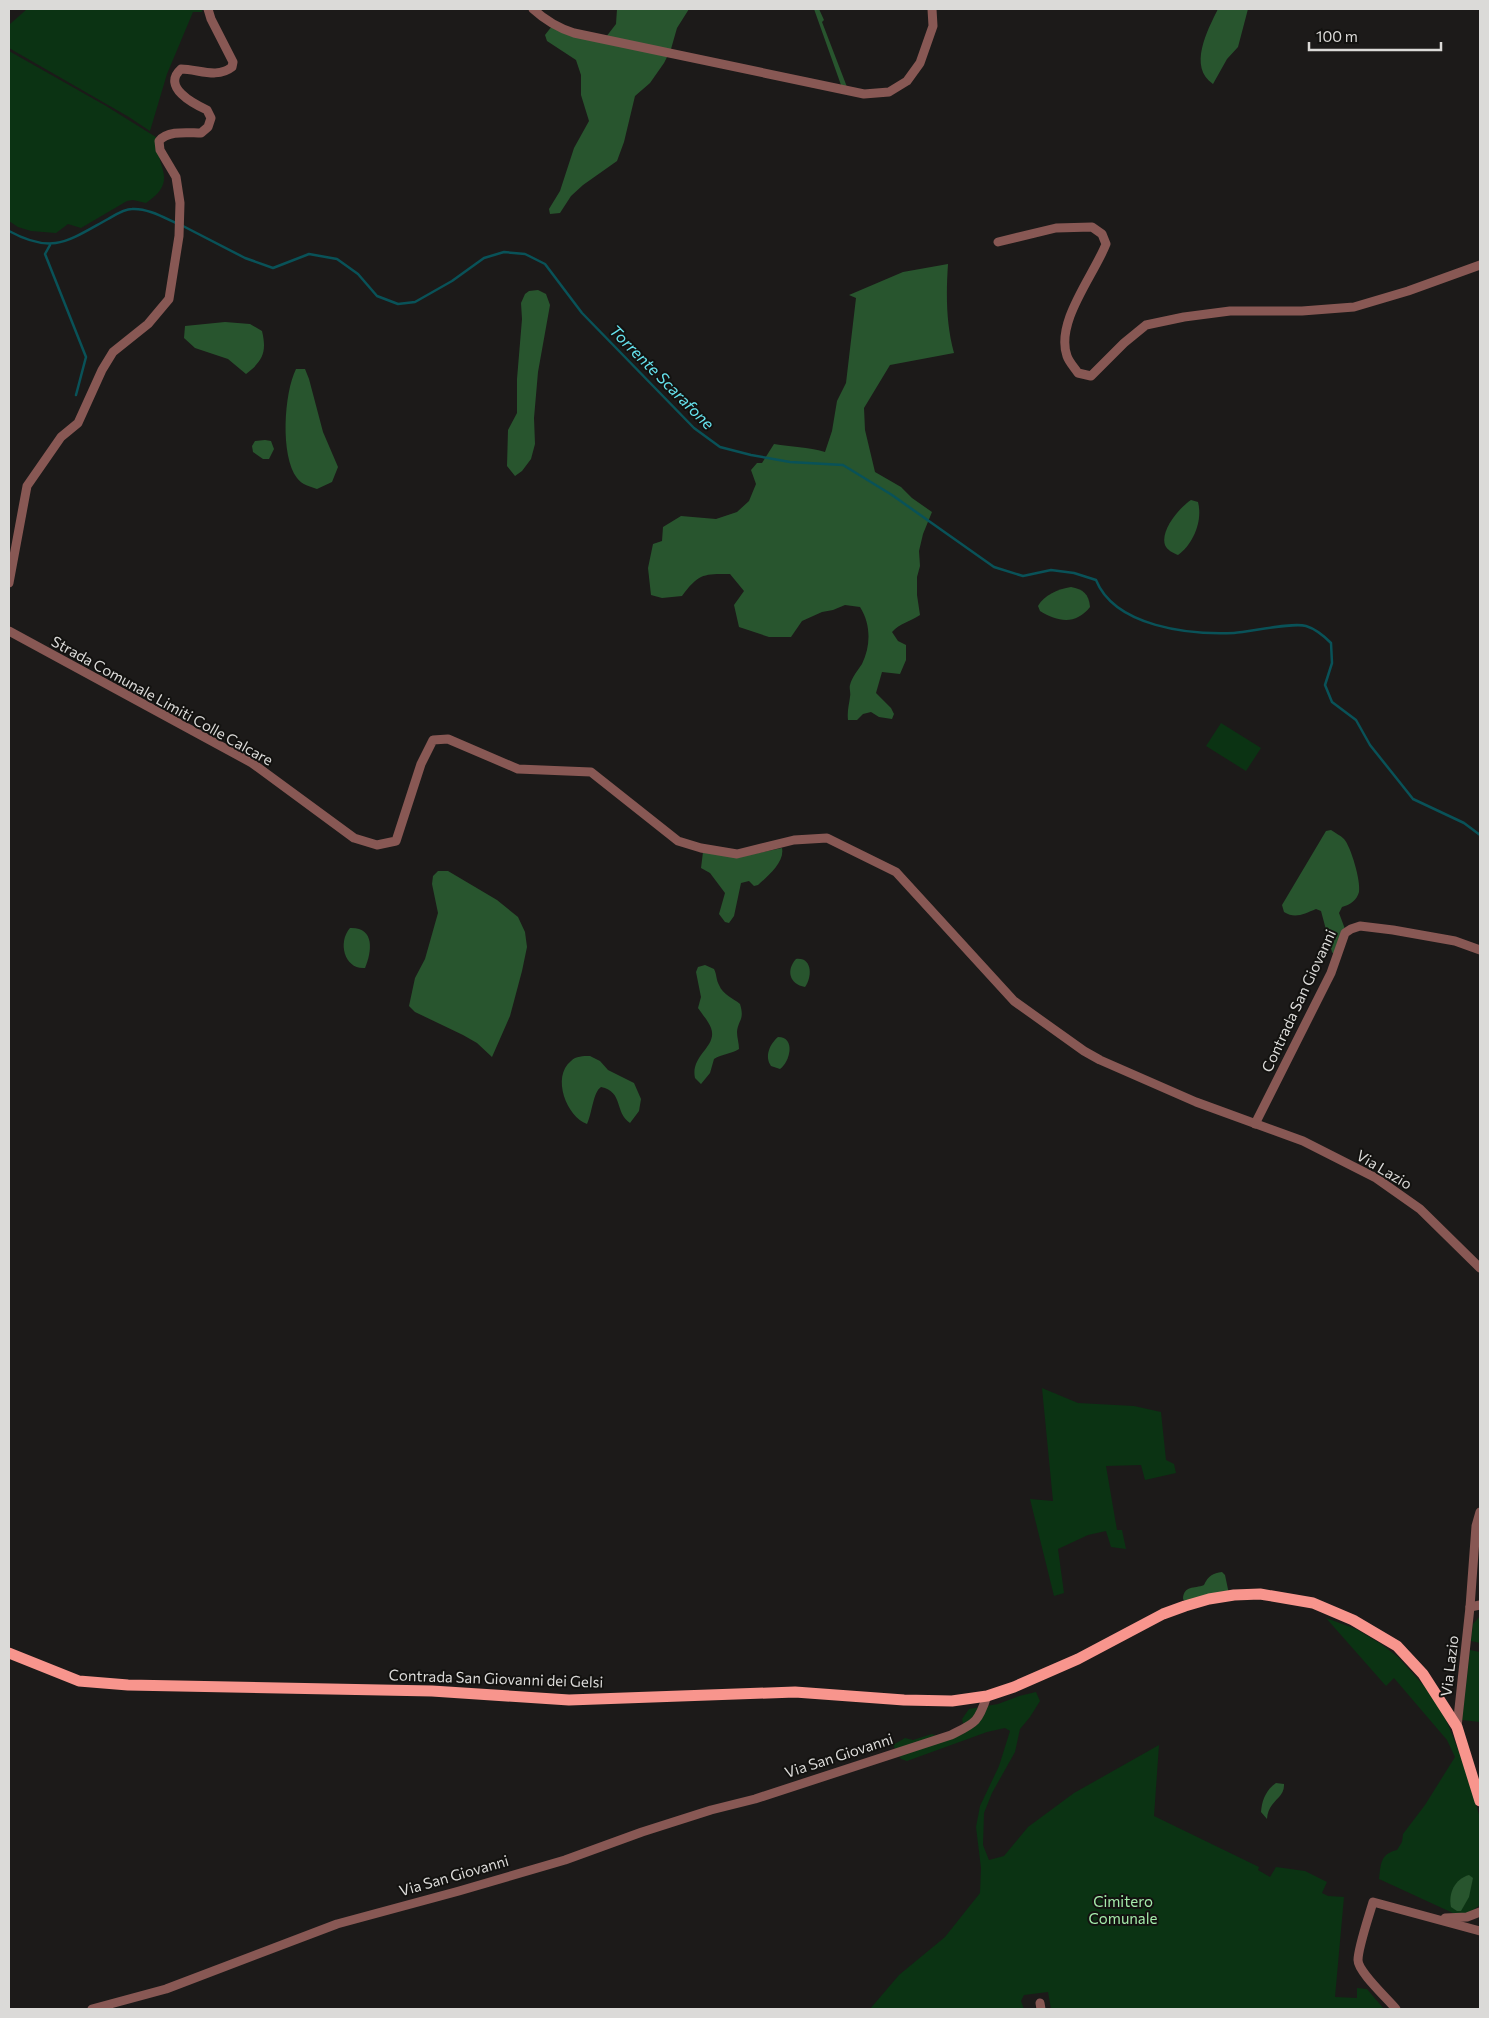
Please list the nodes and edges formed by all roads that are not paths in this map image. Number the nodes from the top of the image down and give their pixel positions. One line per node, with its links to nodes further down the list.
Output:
1 (208, 9): 6 (street)
2 (533, 9): 3 (street)
3 (932, 9)
4 (998, 242): 5 (street)
5 (1480, 265)
6 (9, 583)
7 (9, 631): 9 (street, Strada Comunale Limiti Colle Calcare)
8 (1480, 950): 9 (street, Contrada San Giovanni)
9 (1255, 1124): 10 (street, Via Lazio)
10 (1480, 1268)
11 (1480, 1512): 13 (street, Via Lazio)
12 (1480, 1605): 13 (street)
13 (1470, 1607): 16 (street, Via Lazio)
14 (9, 1653): 15 (main road, Contrada San Giovanni dei Gelsi)
15 (987, 1696): 16 (main road); 21 (street, Via San Giovanni)
16 (1457, 1727): 17 (main road)
17 (1480, 1801)
18 (1480, 1912): 19 (street)
19 (1427, 1917): 20 (street); 22 (street)
20 (1480, 1931)
21 (92, 2009)
22 (1396, 2009)

